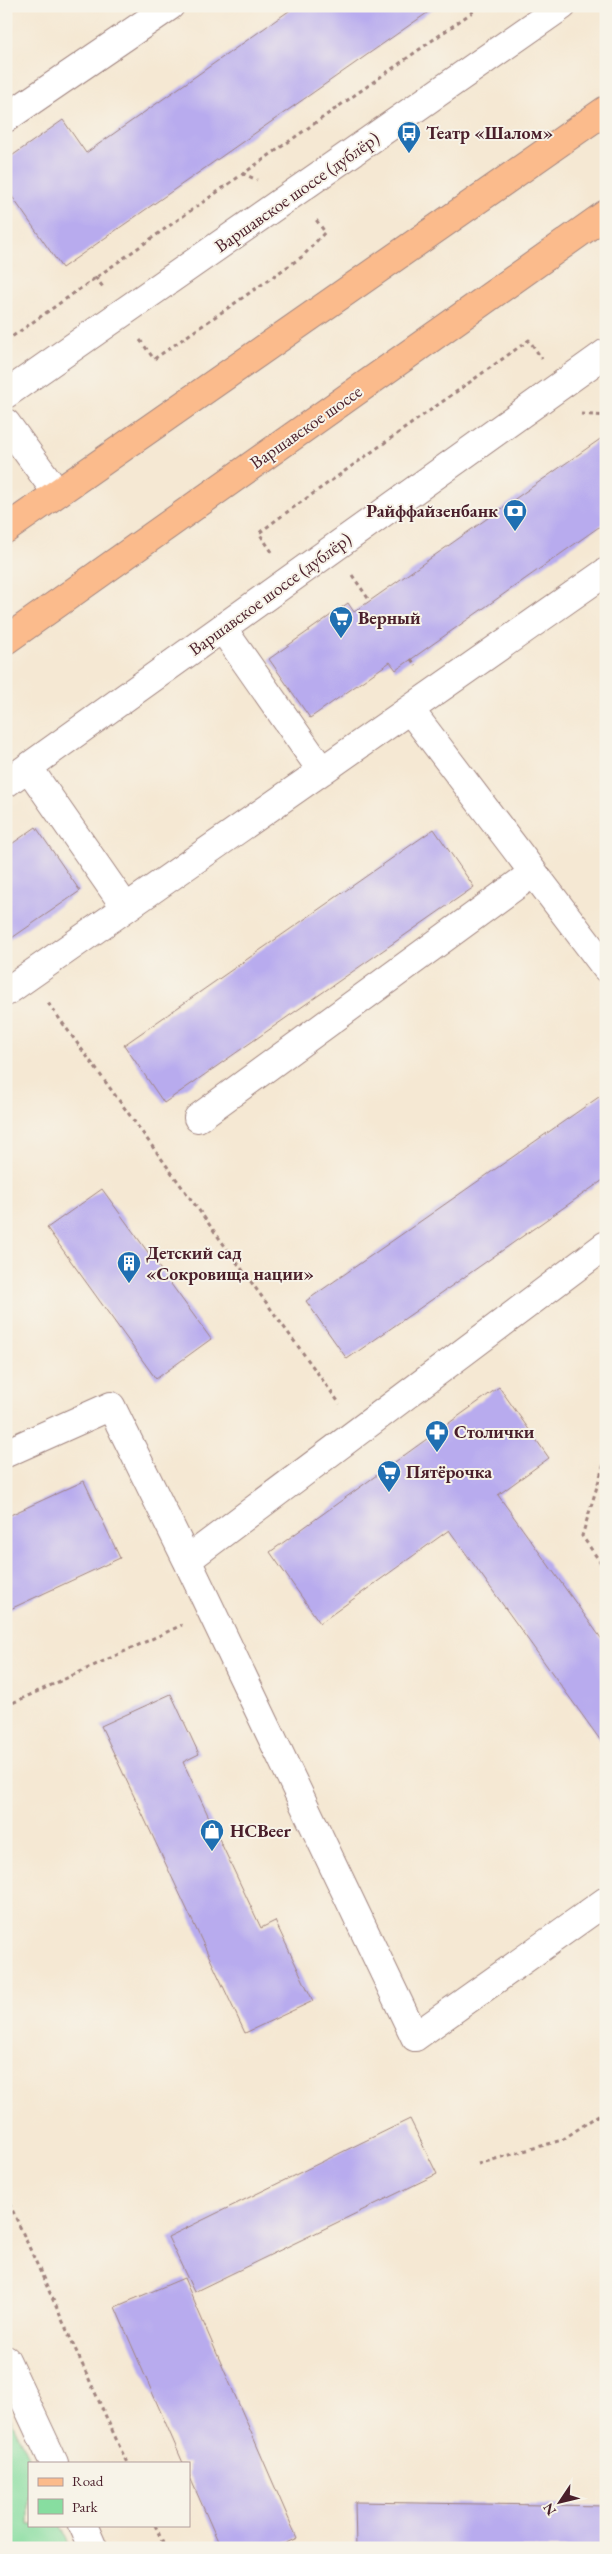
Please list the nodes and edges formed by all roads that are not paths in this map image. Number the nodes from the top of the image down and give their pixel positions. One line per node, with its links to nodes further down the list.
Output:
1 (170, 6): 4 (street)
2 (562, 6): 7 (street, Варшавское шоссе (дублёр))
3 (606, 110): 9 (main road)
4 (6, 118)
5 (606, 214): 13 (main road, Варшавское шоссе)
6 (606, 353): 12 (street, Варшавское шоссе (дублёр))
7 (6, 394)
8 (6, 422): 9 (street)
9 (57, 493): 10 (main road)
10 (6, 529)
11 (601, 585): 14 (street)
12 (222, 628): 15 (street, Варшавское шоссе (дублёр)); 16 (street)
13 (6, 640)
14 (410, 710): 16 (street); 18 (street)
15 (28, 767): 17 (street, Варшавское шоссе (дублёр)); 19 (street)
16 (322, 771): 19 (street)
17 (6, 783)
18 (533, 873): 20 (street); 22 (street)
19 (126, 908): 21 (street)
20 (606, 968)
21 (6, 992)
22 (198, 1118)
23 (606, 1245): 25 (street)
24 (6, 1453): 25 (street)
25 (188, 1560): 26 (street)
26 (606, 1901)
27 (6, 2360): 28 (street)
28 (54, 2462)
29 (83, 2526): 30 (street)
30 (93, 2548)

